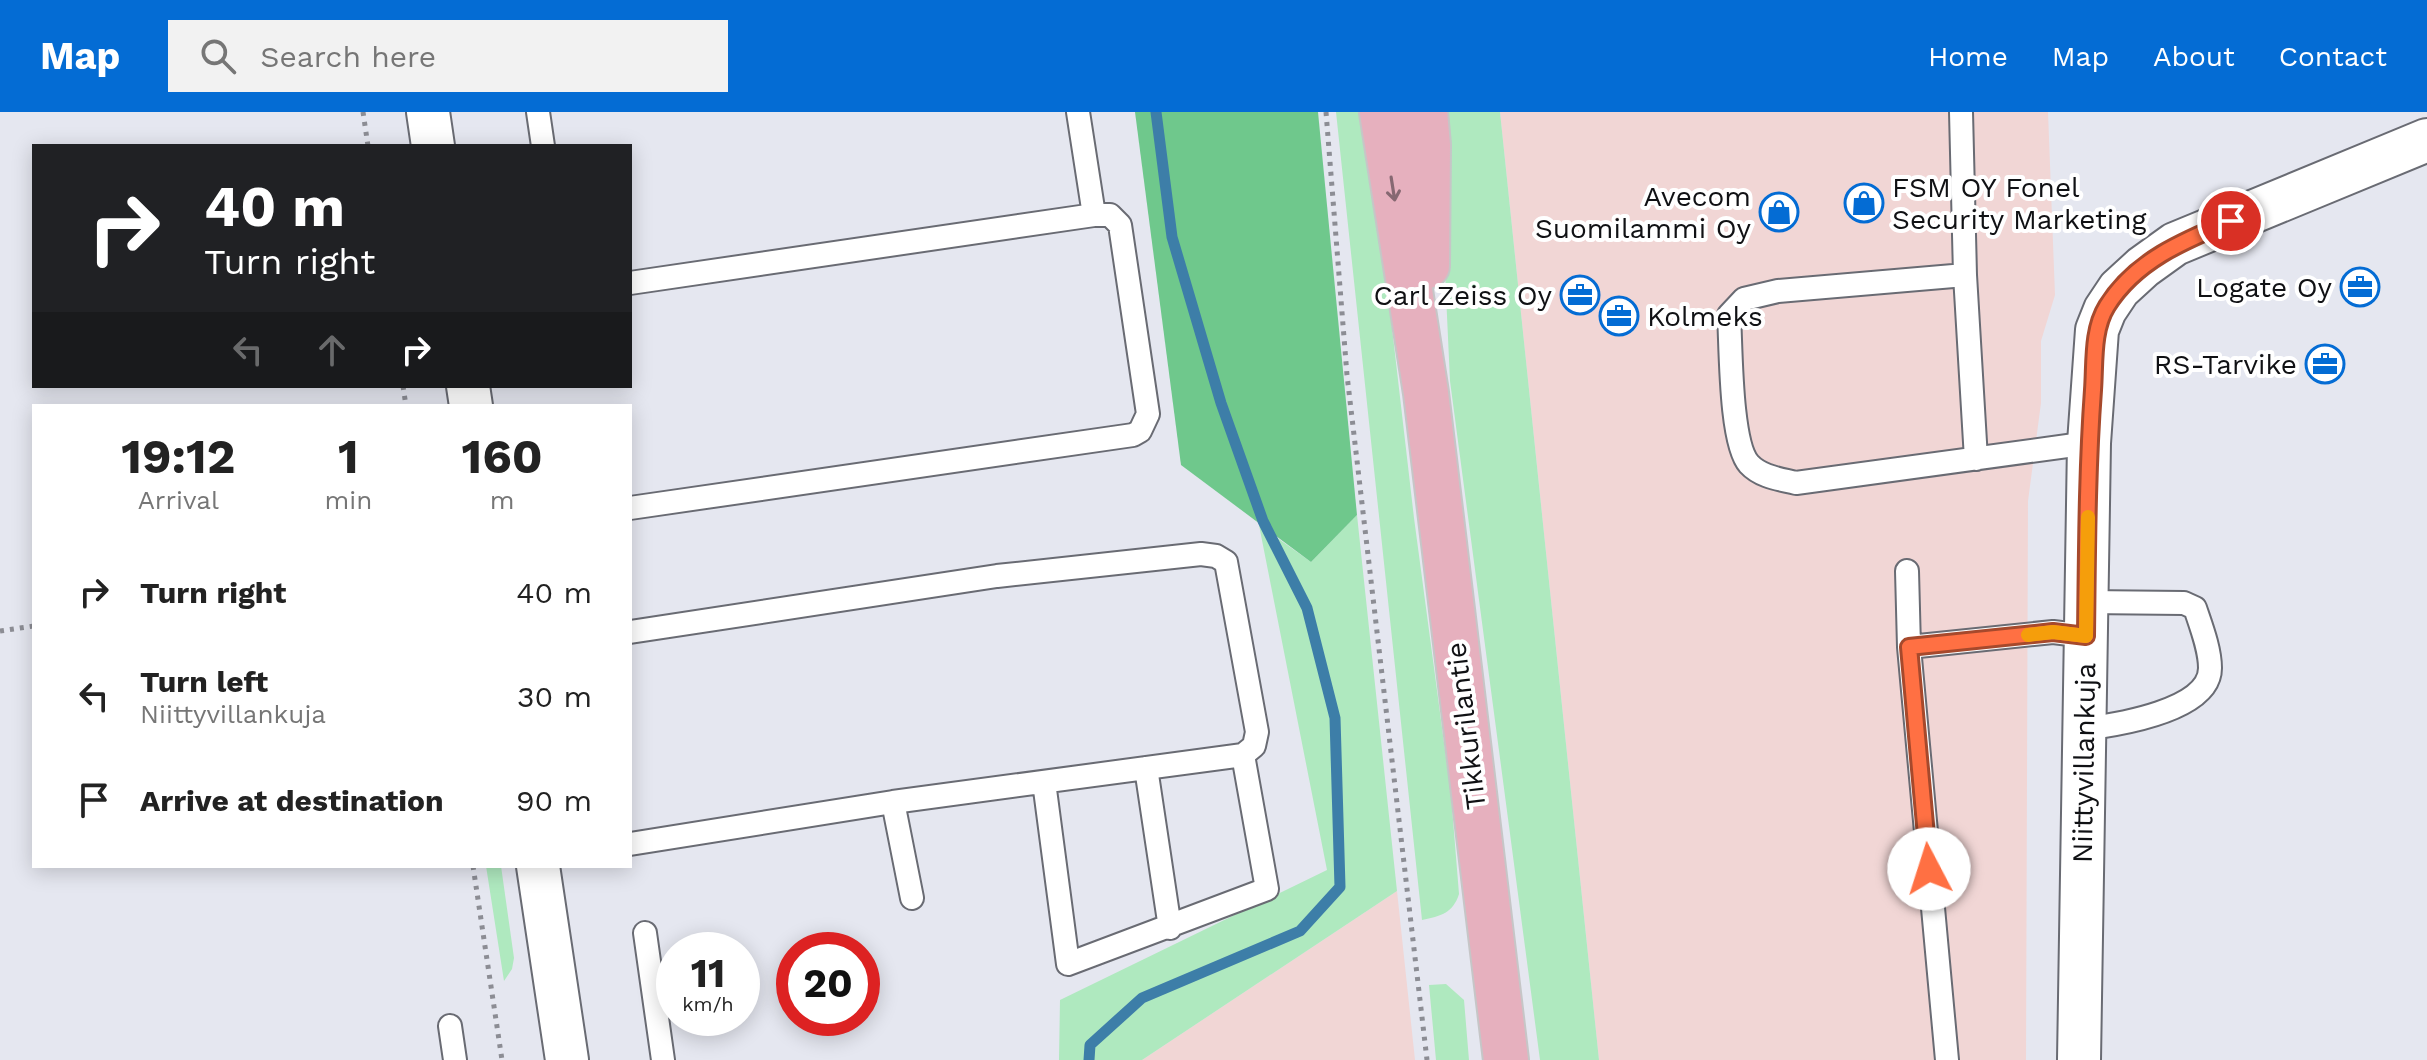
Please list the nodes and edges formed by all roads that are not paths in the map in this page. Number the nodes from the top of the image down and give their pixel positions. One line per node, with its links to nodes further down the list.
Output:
1 (428, 112): 8 (street)
2 (538, 112): 9 (lane)
3 (1078, 112): 10 (lane)
4 (1382, 112): 13 (main road, Tikkurilantie, one-way to 13)
5 (1425, 112): 13 (main road, Tikkurilantie)
6 (1961, 112): 11 (lane)
7 (2427, 140): 14 (street, Niittyvillankuja)
8 (433, 144)
9 (543, 144)
10 (1094, 215): 12 (lane); 16 (lane)
11 (1965, 275): 15 (lane); 15 (lane)
12 (632, 283)
13 (1426, 393): 35 (main road, Tikkurilantie)
14 (2089, 443): 15 (lane); 18 (street, Niittyvillankuja)
15 (1976, 459)
16 (632, 508)
17 (1907, 571): 20 (lane)
18 (2086, 619): 20 (lane); 21 (street, Niittyvillankuja); 21 (lane)
19 (632, 632): 22 (lane)
20 (1909, 647): 36 (lane)
21 (2084, 729): 37 (street, Niittyvillankuja)
22 (1243, 755): 23 (lane); 29 (lane)
23 (1146, 768): 24 (lane); 29 (lane)
24 (1044, 782): 25 (lane); 29 (lane)
25 (893, 802): 26 (lane); 28 (lane)
26 (632, 844)
27 (538, 868): 33 (street)
28 (912, 898)
29 (1170, 928)
30 (645, 933): 34 (lane)
31 (450, 1026): 32 (lane)
32 (455, 1060)
33 (567, 1060)
34 (663, 1060)
35 (1506, 1060)
36 (1947, 1060)
37 (2079, 1060)

